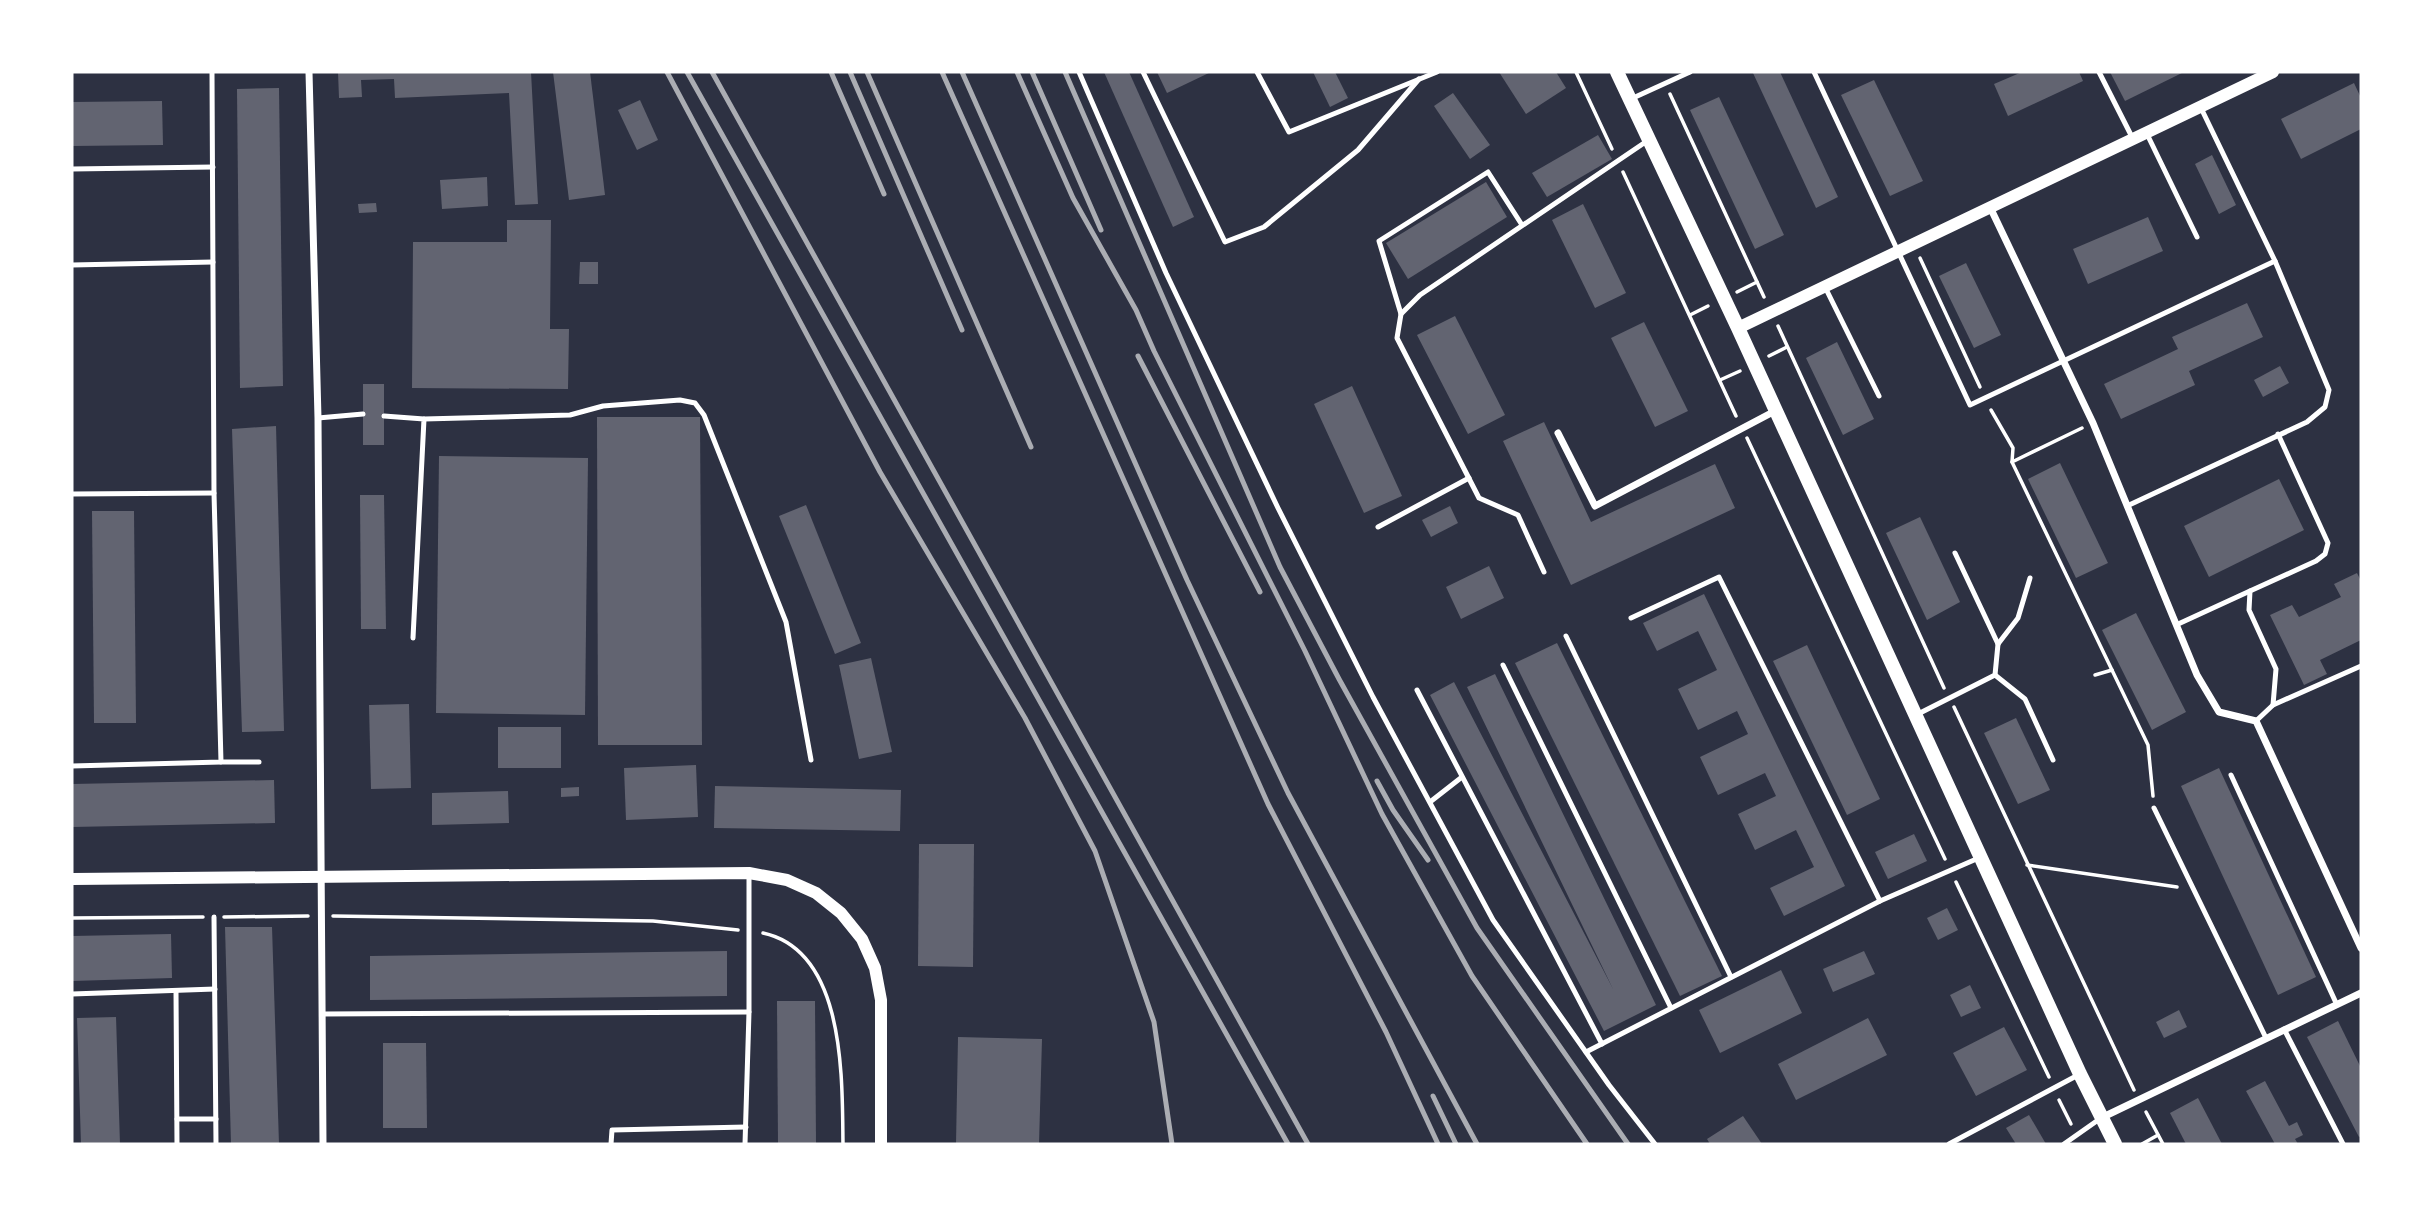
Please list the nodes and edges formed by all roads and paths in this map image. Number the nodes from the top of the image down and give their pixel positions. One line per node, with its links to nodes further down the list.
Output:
1 (212, 72): 22 (lane)
2 (309, 72): 42 (street)
3 (1079, 72): 80 (lane)
4 (1143, 72): 14 (lane)
5 (1257, 72): 14 (lane)
6 (1437, 72): 14 (lane)
7 (1576, 72): 21 (path)
8 (1617, 72): 16 (main road)
9 (1690, 72): 15 (lane)
10 (1814, 72): 28 (lane)
11 (2099, 72): 19 (lane)
12 (2273, 72): 13 (street)
13 (2252, 76): 17 (street)
14 (1419, 79)
15 (1665, 83): 16 (lane); 33 (path)
16 (1630, 99): 20 (main road)
17 (2200, 106): 18 (street); 29 (lane)
18 (2146, 132): 19 (street); 26 (lane)
19 (2133, 139): 24 (street)
20 (1649, 140): 21 (lane); 35 (main road)
21 (1617, 160): 25 (lane); 45 (path)
22 (213, 167): 23 (lane); 30 (lane)
23 (72, 169)
24 (1990, 207): 27 (street); 36 (street)
25 (1522, 225): 34 (lane); 34 (lane)
26 (2197, 237)
27 (1914, 244): 28 (street); 38 (path)
28 (1898, 252): 32 (street); 38 (lane)
29 (2275, 261): 36 (lane); 47 (lane)
30 (213, 262): 31 (lane); 51 (lane)
31 (72, 265)
32 (1825, 287): 33 (street); 37 (lane)
33 (1772, 313): 35 (street); 69 (path)
34 (1401, 314): 49 (lane)
35 (1738, 328): 39 (main road)
36 (2063, 361): 38 (lane); 44 (street)
37 (1879, 396)
38 (1985, 398): 48 (path)
39 (1775, 411): 45 (street); 71 (main road)
40 (363, 414): 42 (lane)
41 (384, 415): 43 (lane)
42 (318, 418): 86 (street)
43 (424, 419): 61 (lane); 73 (lane)
44 (2093, 423): 48 (path); 52 (street)
45 (1742, 428): 46 (street); 84 (path)
46 (1558, 433)
47 (2278, 434): 52 (lane); 57 (lane)
48 (2012, 461): 65 (path)
49 (1469, 478): 53 (lane); 55 (lane)
50 (72, 494): 51 (lane)
51 (214, 494): 75 (lane)
52 (2127, 506): 59 (street)
53 (1378, 527)
54 (1955, 553): 62 (lane)
55 (1544, 572)
56 (2030, 578): 62 (lane)
57 (2250, 592): 59 (lane); 70 (lane)
58 (1631, 618): 89 (lane)
59 (2176, 625): 72 (street)
60 (1566, 636): 95 (lane)
61 (413, 638)
62 (1998, 643): 66 (lane)
63 (1503, 665): 101 (lane)
64 (2361, 666): 70 (lane)
65 (2112, 670): 67 (path); 81 (path)
66 (1995, 675): 69 (lane); 74 (lane)
67 (2095, 675)
68 (1417, 690): 79 (lane)
69 (1950, 698): 71 (lane); 83 (path)
70 (2273, 705): 72 (lane)
71 (1916, 715): 82 (main road)
72 (2256, 721): 94 (street)
73 (811, 760)
74 (2053, 760)
75 (221, 762): 76 (lane); 77 (lane)
76 (259, 762)
77 (72, 766)
78 (2231, 775): 100 (lane)
79 (1462, 777): 80 (lane); 106 (lane)
80 (1430, 802): 107 (lane)
81 (2154, 808): 88 (lane)
82 (1981, 857): 84 (lane); 108 (main road)
83 (2027, 865): 88 (path); 110 (path)
84 (1950, 869): 89 (lane); 109 (path)
85 (749, 873): 86 (street); 93 (lane); 123 (street)
86 (322, 877): 87 (street); 90 (street)
87 (72, 879)
88 (2194, 889): 105 (lane)
89 (1880, 901): 95 (lane)
90 (322, 916): 91 (path); 93 (path); 103 (street)
91 (214, 917): 92 (path); 96 (lane)
92 (72, 918)
93 (749, 931): 102 (lane); 122 (path)
94 (2361, 948)
95 (1731, 977): 101 (lane)
96 (215, 989): 97 (lane); 113 (lane)
97 (176, 991): 99 (lane); 112 (lane)
98 (2361, 993): 100 (street)
99 (72, 995)
100 (2337, 1005): 104 (street)
101 (1671, 1009): 106 (lane)
102 (749, 1012): 103 (lane); 114 (lane)
103 (323, 1014): 119 (street)
104 (2284, 1029): 105 (street); 130 (lane)
105 (2266, 1038): 110 (street)
106 (1602, 1044): 107 (lane)
107 (1586, 1052): 124 (lane)
108 (2080, 1074): 109 (lane); 111 (main road)
109 (2053, 1087): 115 (path); 125 (lane)
110 (2138, 1098): 111 (street); 116 (path)
111 (2101, 1118): 115 (lane); 127 (main road)
112 (177, 1119): 113 (lane); 117 (lane)
113 (216, 1119): 118 (lane)
114 (746, 1127): 120 (lane); 121 (lane)
115 (2077, 1135): 126 (lane)
116 (2158, 1135): 128 (path); 129 (path)
117 (177, 1144)
118 (216, 1144)
119 (323, 1144)
120 (611, 1144)
121 (746, 1144)
122 (843, 1144)
123 (881, 1144)
124 (1655, 1144)
125 (1950, 1144)
126 (2064, 1144)
127 (2115, 1144)
128 (2142, 1144)
129 (2163, 1144)
130 (2343, 1144)

